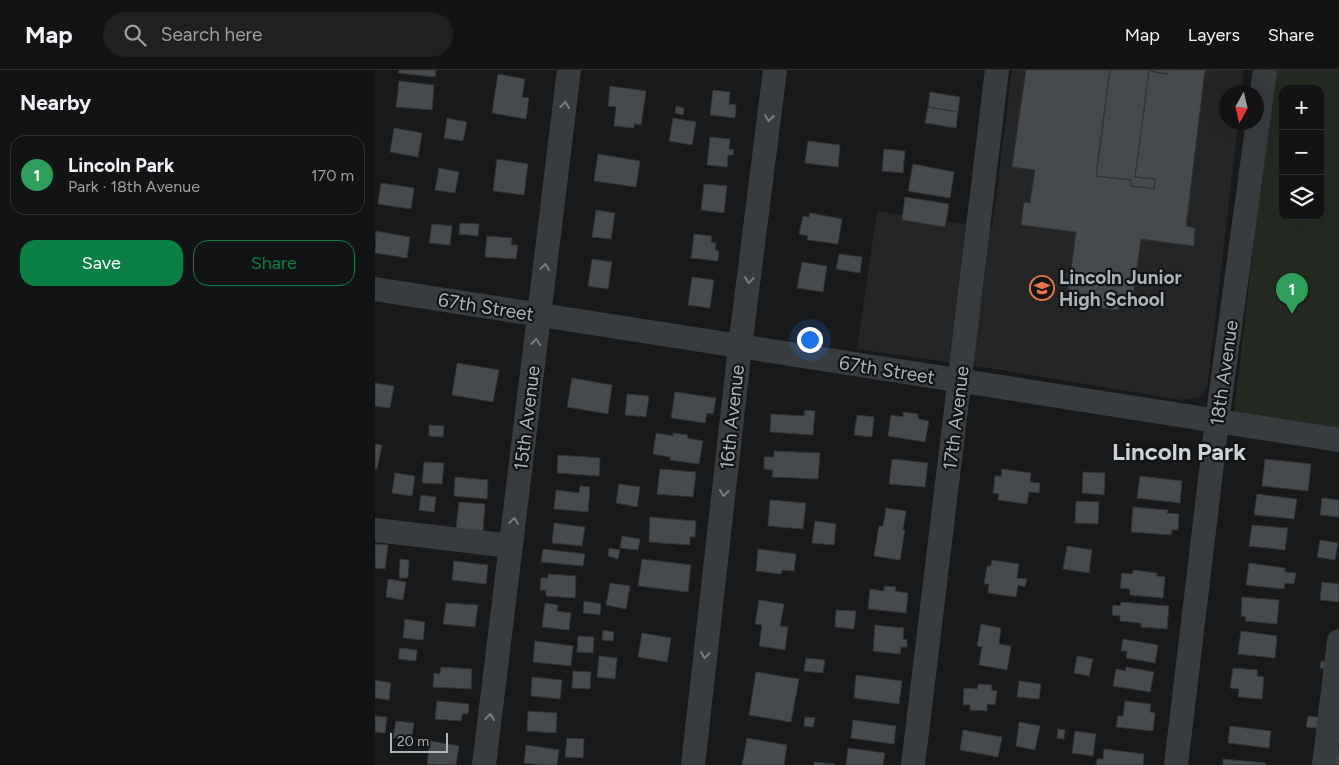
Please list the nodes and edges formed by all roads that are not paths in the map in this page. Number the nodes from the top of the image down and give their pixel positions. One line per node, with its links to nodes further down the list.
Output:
1 (569, 70): 6 (street, 15th Avenue, one-way to 1)
2 (775, 70): 7 (street, 16th Avenue, one-way to 7)
3 (997, 70): 8 (street, 17th Avenue)
4 (1265, 70): 9 (street, 18th Avenue)
5 (375, 289): 6 (street, 67th Street)
6 (539, 315): 7 (street, 67th Street); 12 (street, 15th Avenue, one-way to 6)
7 (740, 347): 8 (street, 67th Street); 15 (street, 16th Avenue, one-way to 15)
8 (960, 381): 9 (street, 67th Street); 16 (street, 17th Avenue)
9 (1217, 421): 10 (street, 67th Street); 17 (street, 18th Avenue)
10 (1339, 440)
11 (375, 530): 12 (street)
12 (511, 546): 14 (street, 15th Avenue, one-way to 12)
13 (1339, 641): 18 (street)
14 (484, 765)
15 (693, 765)
16 (913, 765)
17 (1176, 765)
18 (1324, 765)

